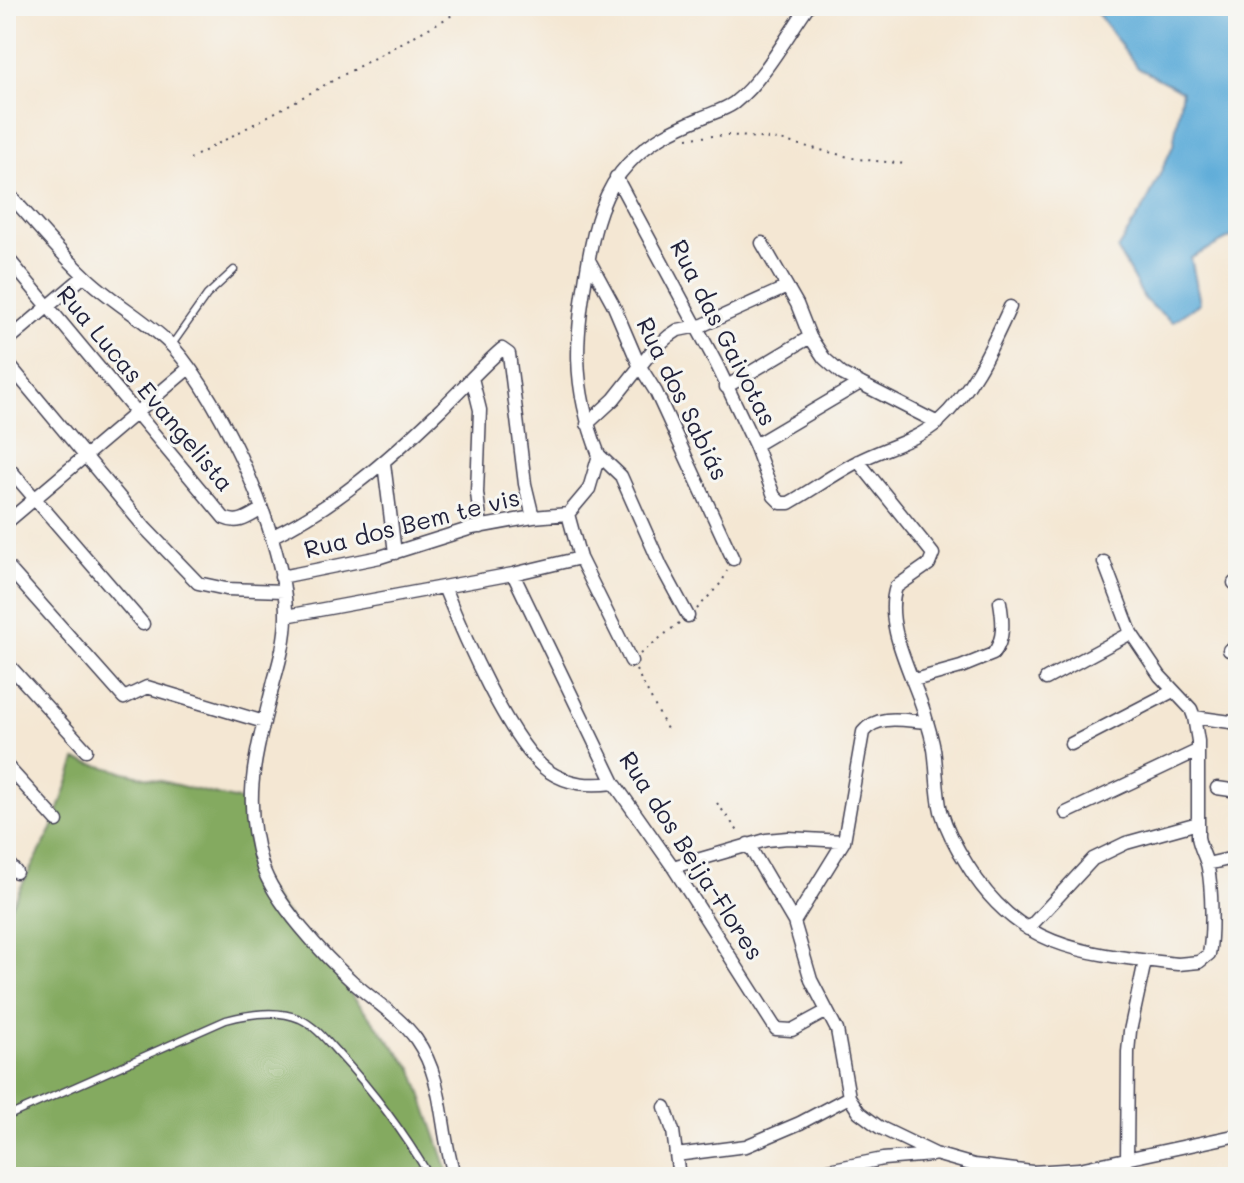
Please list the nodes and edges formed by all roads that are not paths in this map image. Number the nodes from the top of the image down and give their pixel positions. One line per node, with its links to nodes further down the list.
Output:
1 (808, 6): 2 (street)
2 (616, 177): 6 (street); 12 (street, Rua das Gaivotas)
3 (6, 191): 8 (street)
4 (762, 243): 9 (street)
5 (6, 256): 10 (street, Rua Lucas Evangelista)
6 (589, 260): 17 (street, Rua dos Sabiás); 24 (street)
7 (234, 270): 15 (lane)
8 (84, 276): 10 (street); 15 (street)
9 (787, 287): 12 (street); 13 (street)
10 (47, 307): 14 (street); 22 (street, Rua Lucas Evangelista)
11 (1010, 307): 23 (street)
12 (696, 327): 17 (street); 21 (street, Rua das Gaivotas)
13 (810, 337): 20 (street); 21 (street)
14 (6, 342)
15 (171, 346): 18 (street)
16 (6, 361): 27 (street)
17 (639, 365): 24 (street); 40 (street, Rua dos Sabiás)
18 (189, 368): 22 (street); 32 (street)
19 (472, 378): 29 (street); 34 (street); 36 (street)
20 (860, 383): 23 (street); 25 (street)
21 (726, 387): 25 (street, Rua das Gaivotas)
22 (135, 413): 27 (street); 32 (street, Rua Lucas Evangelista)
23 (938, 423): 28 (street)
24 (587, 424): 26 (street)
25 (755, 445): 28 (street, Rua das Gaivotas)
26 (599, 455): 33 (street); 49 (street)
27 (84, 456): 31 (street); 46 (street)
28 (858, 461): 55 (street)
29 (384, 463): 37 (street); 38 (street)
30 (6, 465): 31 (street)
31 (35, 499): 35 (street); 50 (street)
32 (262, 509): 37 (street)
33 (568, 514): 34 (street, Rua dos Bem te vis); 39 (street)
34 (533, 517): 36 (street, Rua dos Bem te vis)
35 (6, 523)
36 (481, 527): 38 (street, Rua dos Bem te vis)
37 (271, 537): 44 (street)
38 (395, 553): 44 (street, Rua dos Bem te vis)
39 (580, 558): 43 (street); 52 (street)
40 (733, 559)
41 (1104, 562): 51 (street)
42 (6, 565): 58 (street)
43 (513, 574): 45 (street); 65 (street, Rua dos Beija-Flores)
44 (281, 577): 46 (street)
45 (444, 587): 48 (street); 65 (street)
46 (284, 591): 48 (street)
47 (1000, 602): 55 (street)
48 (286, 616): 58 (street)
49 (688, 616)
50 (143, 624)
51 (1131, 633): 54 (street); 56 (street)
52 (631, 661)
53 (6, 662): 62 (street)
54 (1046, 679)
55 (914, 680): 59 (street)
56 (1173, 691): 57 (street); 61 (street)
57 (1194, 717): 60 (street); 63 (street)
58 (264, 722): 90 (street)
59 (927, 722): 71 (street); 79 (street)
60 (1238, 723)
61 (1071, 744)
62 (86, 750)
63 (1197, 751): 68 (street); 70 (street)
64 (6, 765): 69 (street)
65 (614, 783): 76 (street, Rua dos Beija-Flores)
66 (1217, 788): 67 (street)
67 (1238, 791)
68 (1066, 813)
69 (57, 821)
70 (1198, 823): 75 (street); 79 (street)
71 (844, 841): 72 (street); 78 (street)
72 (748, 844): 76 (street); 78 (street)
73 (1238, 857): 75 (street)
74 (6, 861): 77 (street)
75 (1207, 864): 80 (street)
76 (673, 867): 81 (street, Rua dos Beija-Flores)
77 (16, 872)
78 (794, 922): 81 (street)
79 (1028, 929): 80 (street)
80 (1145, 961): 88 (street)
81 (827, 1011): 82 (street)
82 (849, 1097): 86 (street); 87 (street)
83 (665, 1107): 87 (street)
84 (6, 1117): 89 (lane)
85 (1238, 1135): 88 (street)
86 (935, 1154): 88 (street); 92 (street)
87 (676, 1155): 91 (street)
88 (1127, 1160)
89 (430, 1177)
90 (455, 1177)
91 (679, 1177)
92 (794, 1177)

